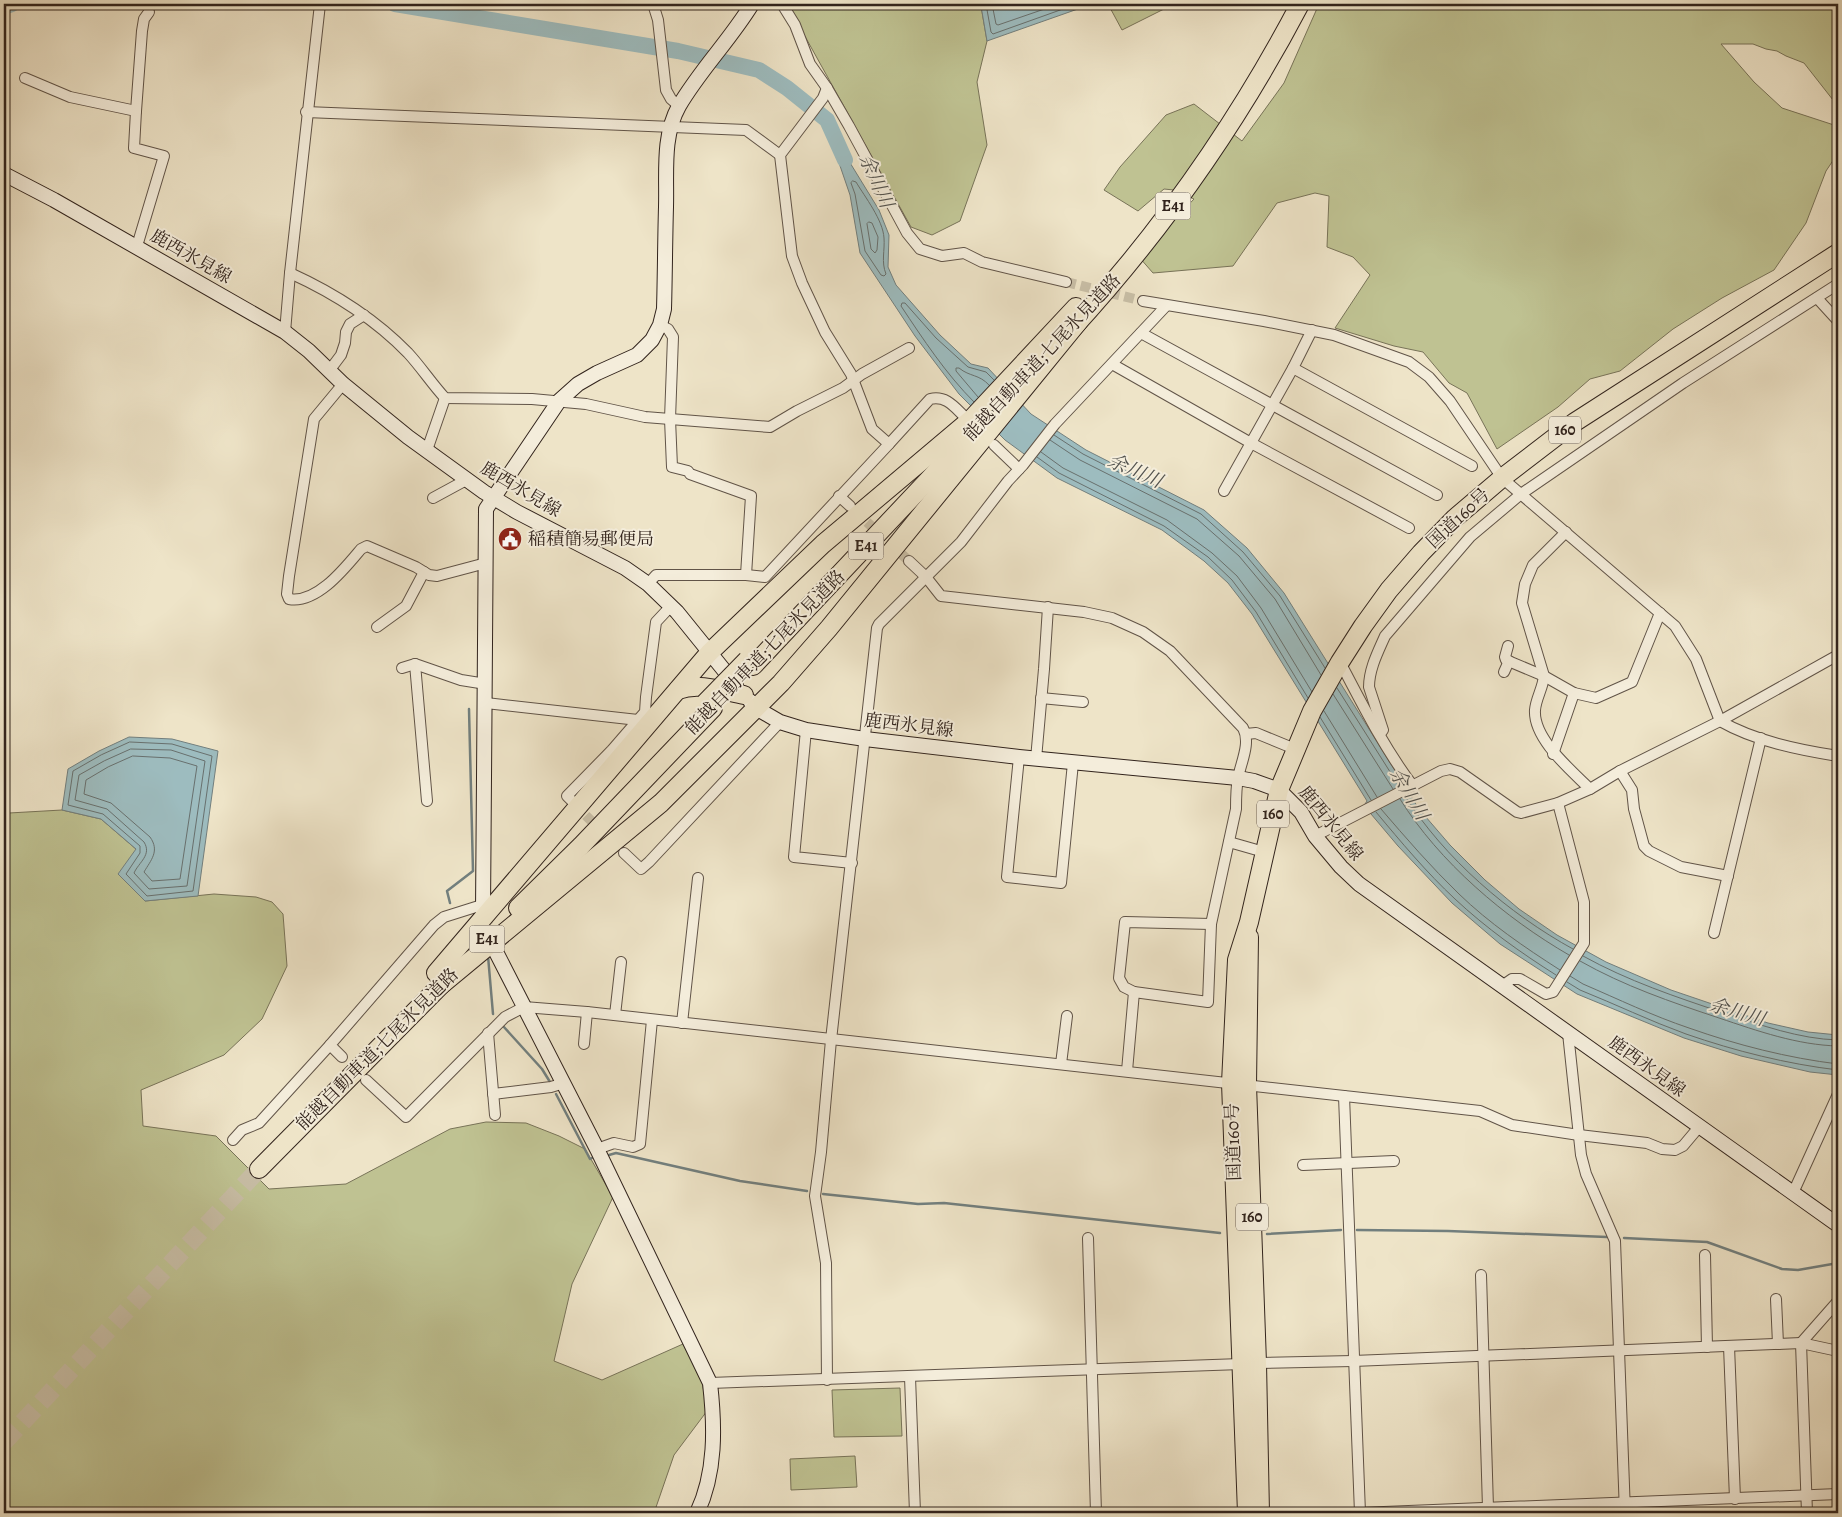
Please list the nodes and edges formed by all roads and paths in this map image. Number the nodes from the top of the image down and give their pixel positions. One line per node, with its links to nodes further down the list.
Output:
1 (652, 4): 10 (street)
2 (752, 4): 10 (main road)
3 (782, 4): 9 (street)
4 (1290, 4): 36 (highway, 能越自動車道;七尾氷見道路 / E41)
5 (1300, 4): 36 (highway, 能越自動車道;七尾氷見道路 / E41)
6 (319, 9): 12 (street)
7 (149, 12): 11 (street)
8 (25, 78): 11 (street)
9 (825, 93): 14 (street); 19 (street)
10 (679, 106): 13 (main road)
11 (136, 111): 16 (street)
12 (306, 112): 13 (street); 18 (street)
13 (670, 126): 14 (street); 26 (main road)
14 (780, 155): 34 (street)
15 (4, 174): 16 (main road, 鹿西氷見線)
16 (136, 246): 28 (main road, 鹿西氷見線)
17 (1838, 253): 47 (highway, 国道160号 / 160)
18 (290, 273): 24 (street); 28 (street)
19 (1066, 282)
20 (1838, 284): 21 (street)
21 (1817, 298): 25 (street); 50 (street)
22 (1143, 301): 23 (street)
23 (1166, 306): 27 (street); 29 (street)
24 (364, 315): 33 (street); 37 (street)
25 (1838, 321)
26 (660, 326): 38 (main road); 40 (street)
27 (1312, 330): 32 (street); 47 (street)
28 (285, 332): 33 (main road, 鹿西氷見線)
29 (1141, 333): 31 (street); 39 (street)
30 (909, 348): 34 (street)
31 (1112, 364): 42 (street); 46 (street)
32 (1293, 368): 39 (street); 45 (street)
33 (330, 371): 35 (main road, 鹿西氷見線)
34 (854, 380): 40 (street); 43 (street)
35 (343, 384): 44 (main road, 鹿西氷見線); 60 (street)
36 (1015, 386): 41 (highway, 能越自動車道;七尾氷見道路 / E41)
37 (445, 398): 38 (street); 44 (street)
38 (559, 402): 40 (street); 54 (main road)
39 (1272, 405): 42 (street); 51 (street)
40 (670, 419): 61 (street)
41 (979, 429): 43 (street); 46 (street); 69 (highway); 81 (highway); 118 (highway, 能越自動車道;七尾氷見道路 / E41)
42 (1251, 443): 49 (street); 56 (street)
43 (889, 444): 52 (street)
44 (428, 450): 48 (main road, 鹿西氷見線)
45 (1472, 466)
46 (1021, 467): 62 (street)
47 (1502, 478): 50 (street); 72 (highway, 国道160号 / 160)
48 (468, 479): 53 (street); 54 (main road, 鹿西氷見線)
49 (1224, 491)
50 (1522, 494): 57 (street); 89 (street)
51 (1437, 495)
52 (839, 496): 55 (street); 61 (street)
53 (433, 498)
54 (495, 498): 59 (main road); 63 (main road, 鹿西氷見線)
55 (850, 506)
56 (1409, 528)
57 (1566, 532): 66 (street); 76 (street)
58 (909, 561): 62 (street)
59 (486, 563): 60 (street); 77 (main road)
60 (424, 572): 67 (street)
61 (746, 575): 63 (street)
62 (926, 577): 65 (street); 91 (street)
63 (648, 584): 64 (main road, 鹿西氷見線)
64 (671, 606): 69 (main road, 鹿西氷見線); 84 (street)
65 (1048, 607): 80 (street); 88 (street)
66 (1660, 613): 79 (street); 85 (street)
67 (377, 627)
68 (1508, 646): 71 (street)
69 (708, 653): 78 (highway); 81 (main road, 鹿西氷見線)
70 (1838, 655): 85 (street)
71 (1509, 661): 75 (street); 76 (street)
72 (1340, 662): 89 (street); 92 (highway, 国道160号 / 160)
73 (415, 664): 74 (street); 77 (street); 103 (street)
74 (402, 668)
75 (1504, 672)
76 (1544, 676): 79 (street); 93 (street)
77 (486, 684): 83 (main road)
78 (678, 690): 81 (highway); 118 (highway)
79 (1574, 693): 93 (street)
80 (1041, 698): 82 (street); 96 (street)
81 (750, 702): 86 (main road, 鹿西氷見線); 118 (highway)
82 (1083, 702)
83 (486, 703): 84 (street); 113 (main road)
84 (638, 720): 104 (street)
85 (1720, 721): 90 (street); 98 (street)
86 (780, 722): 87 (main road, 鹿西氷見線); 109 (street)
87 (806, 730): 91 (main road, 鹿西氷見線); 110 (street)
88 (1246, 734): 92 (street); 99 (street)
89 (1380, 734): 100 (street)
90 (1761, 738): 94 (street); 111 (street)
91 (865, 739): 95 (main road, 鹿西氷見線); 110 (street)
92 (1295, 749): 102 (highway, 国道160号 / 160)
93 (1554, 754): 101 (street)
94 (1838, 756)
95 (1019, 757): 96 (main road, 鹿西氷見線); 97 (street)
96 (1036, 759): 97 (main road, 鹿西氷見線)
97 (1073, 763): 99 (main road, 鹿西氷見線)
98 (1620, 771): 101 (street); 111 (street)
99 (1238, 778): 102 (main road, 鹿西氷見線); 107 (street)
100 (1413, 786): 105 (street); 106 (street)
101 (1590, 789): 105 (street)
102 (1279, 790): 106 (main road, 鹿西氷見線); 108 (highway, 国道160号 / 160)
103 (427, 801)
104 (573, 802)
105 (1558, 802): 119 (street)
106 (1315, 836): 119 (main road, 鹿西氷見線)
107 (1229, 842): 108 (street); 114 (street)
108 (1264, 852): 137 (highway, 国道160号 / 160)
109 (624, 853)
110 (852, 863): 129 (street)
111 (1728, 876): 115 (street)
112 (698, 878): 126 (street)
113 (483, 908): 131 (street)
114 (1211, 924): 120 (street); 120 (street)
115 (1714, 933)
116 (494, 948): 121 (main road)
117 (621, 962): 123 (street)
118 (438, 979): 149 (highway, 能越自動車道;七尾氷見道路 / E41)
119 (1502, 986): 128 (main road, 鹿西氷見線)
120 (1134, 992): 134 (street)
121 (524, 1007): 122 (street); 127 (street); 136 (main road)
122 (587, 1012): 123 (street); 130 (street)
123 (615, 1016): 125 (street)
124 (1067, 1016): 133 (street)
125 (652, 1020): 126 (street); 145 (street)
126 (682, 1023): 129 (street)
127 (488, 1033): 135 (street); 138 (street)
128 (1568, 1033): 142 (main road, 鹿西氷見線); 143 (street)
129 (831, 1040): 133 (street); 168 (street)
130 (584, 1044)
131 (330, 1045): 132 (street); 144 (street)
132 (342, 1057)
133 (1061, 1064): 134 (street)
134 (1127, 1071): 137 (street)
135 (366, 1080)
136 (564, 1083): 138 (street); 145 (main road)
137 (1239, 1084): 140 (street); 165 (highway, 国道160号 / 160)
138 (493, 1094): 141 (street)
139 (1838, 1094): 150 (street)
140 (1344, 1096): 143 (street); 147 (street)
141 (495, 1115)
142 (1699, 1127): 143 (street); 150 (main road, 鹿西氷見線)
143 (1579, 1135): 161 (street)
144 (232, 1140)
145 (597, 1150): 169 (main road)
146 (1394, 1162): 147 (street)
147 (1346, 1163): 148 (street); 164 (street)
148 (1304, 1165)
149 (256, 1167)
150 (1793, 1193): 151 (main road, 鹿西氷見線)
151 (1838, 1225)
152 (1088, 1238): 166 (street)
153 (1705, 1255): 160 (street)
154 (1481, 1275): 163 (street)
155 (1776, 1299): 158 (street)
156 (1838, 1301): 157 (street)
157 (1801, 1343): 158 (street); 162 (street); 171 (street)
158 (1778, 1344): 159 (street)
159 (1728, 1346): 160 (street); 172 (street)
160 (1707, 1347): 161 (street)
161 (1620, 1350): 163 (street); 173 (street)
162 (1838, 1351)
163 (1483, 1355): 164 (street); 174 (street)
164 (1354, 1361): 165 (street); 183 (street)
165 (1249, 1364): 166 (street); 181 (highway, 国道160号 / 160); 182 (highway, 国道160号 / 160)
166 (1092, 1370): 167 (street); 180 (street)
167 (910, 1377): 168 (street); 179 (street)
168 (828, 1380): 169 (street)
169 (710, 1383): 178 (main road)
170 (1838, 1494): 171 (street)
171 (1806, 1496): 172 (street); 185 (street)
172 (1736, 1499): 173 (street)
173 (1624, 1502): 175 (street); 184 (street)
174 (1488, 1508): 176 (street); 177 (street)
175 (1556, 1509): 176 (street)
176 (1515, 1510)
177 (1472, 1511): 183 (street)
178 (697, 1513)
179 (915, 1513)
180 (1096, 1513)
181 (1247, 1513)
182 (1260, 1513)
183 (1359, 1513)
184 (1625, 1513)
185 (1807, 1513)

